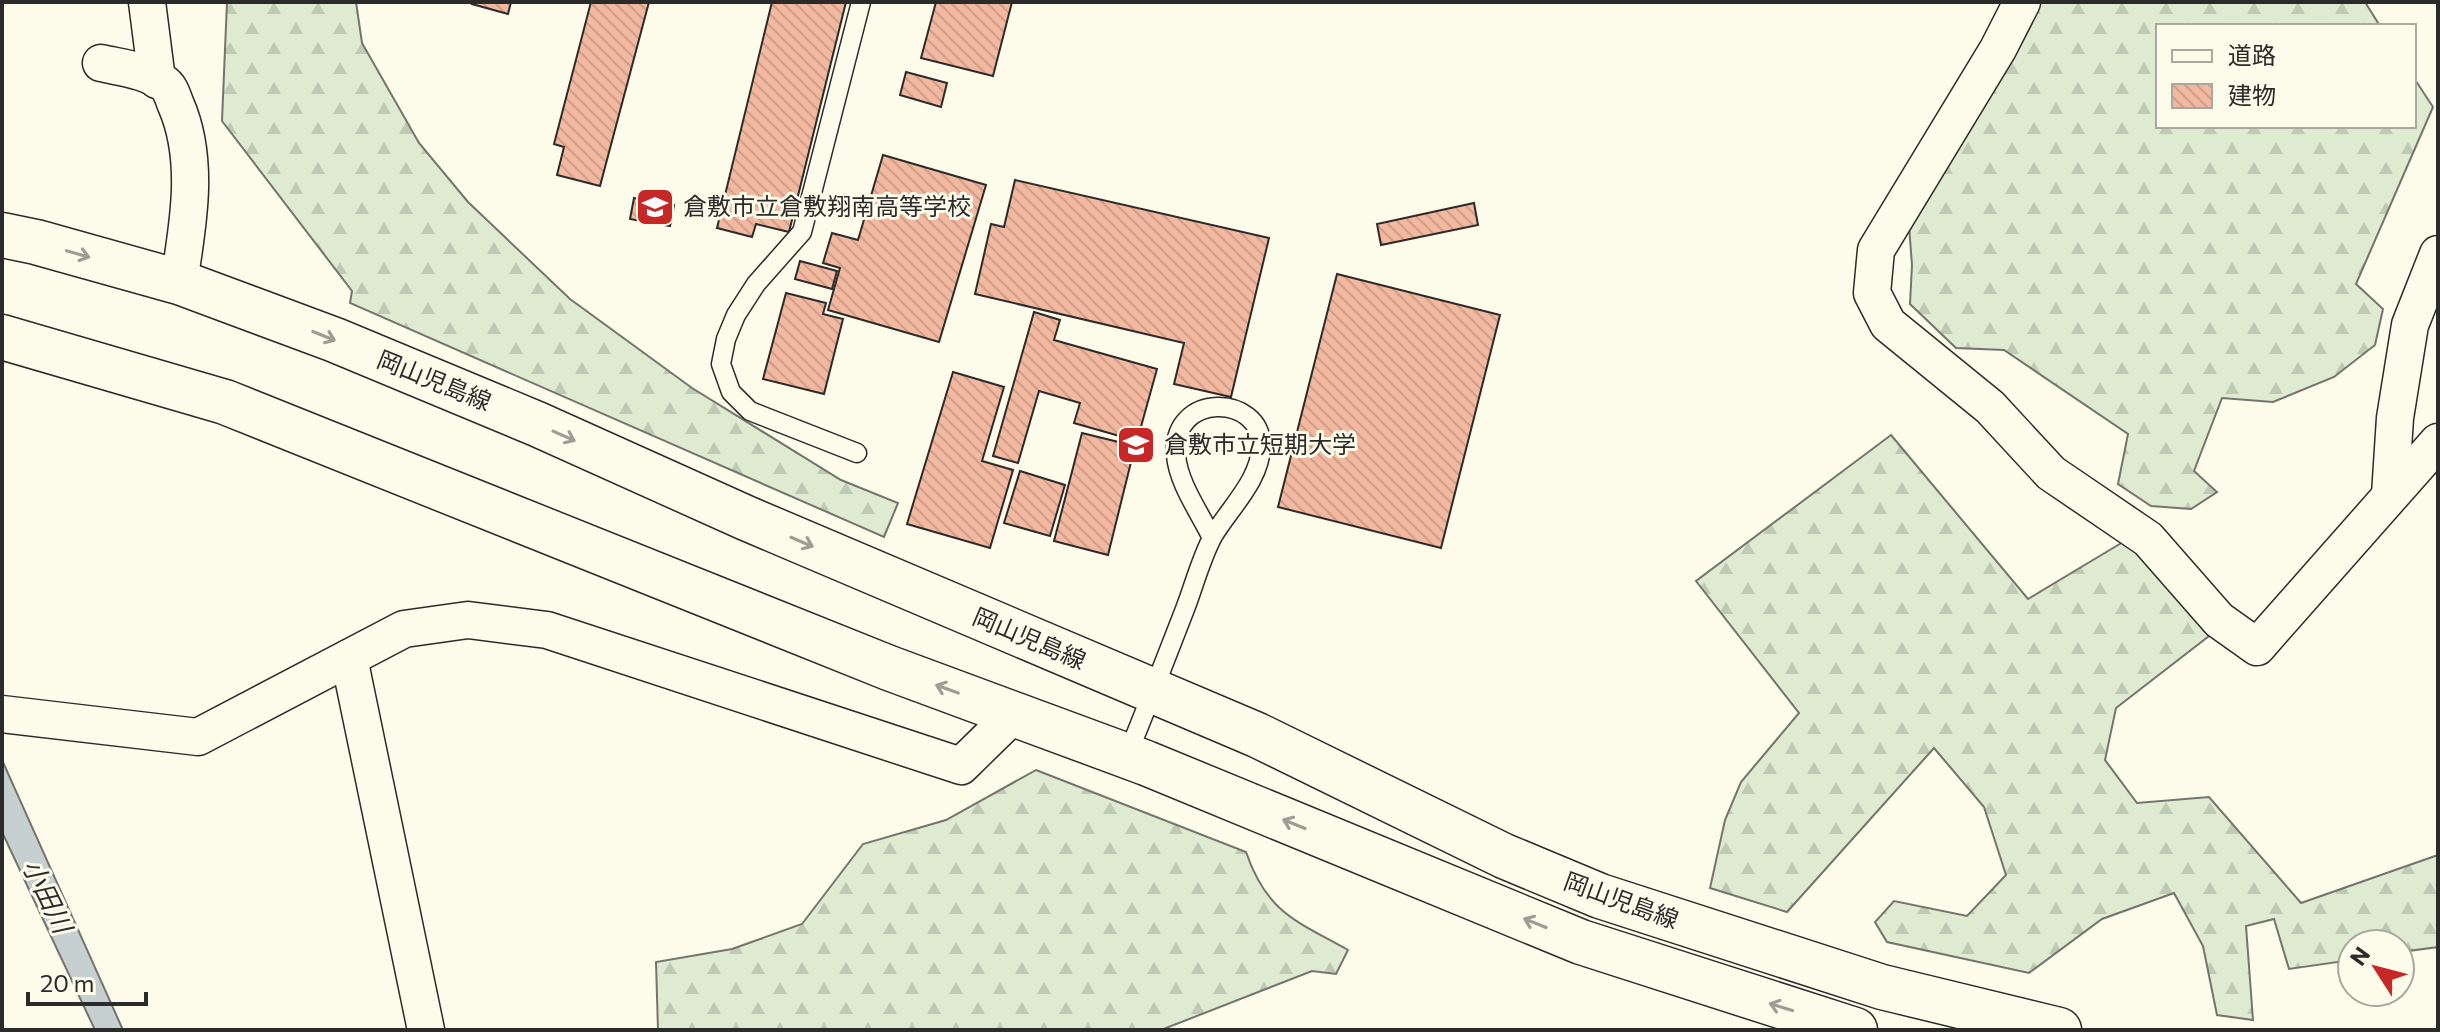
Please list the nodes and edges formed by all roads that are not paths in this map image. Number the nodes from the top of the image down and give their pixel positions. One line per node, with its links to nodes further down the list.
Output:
1 (147, 2): 5 (street)
2 (861, 2): 11 (lane)
3 (2022, 2): 12 (street)
4 (101, 63): 5 (street)
5 (157, 80): 8 (street)
6 (2, 235): 8 (main road, 岡山児島線, one-way to 8)
7 (2438, 254): 12 (street)
8 (179, 282): 15 (main road, 岡山児島線, one-way to 15)
9 (2, 337): 17 (main road, 岡山児島線, one-way to 9)
10 (2438, 442): 12 (street)
11 (857, 453)
12 (2390, 495)
13 (1212, 538): 13 (lane); 15 (lane)
14 (349, 658): 16 (street); 17 (street); 19 (street)
15 (1153, 691): 18 (lane); 21 (main road, 岡山児島線)
16 (2, 714)
17 (1014, 714): 18 (main road, 岡山児島線)
18 (1127, 756): 20 (main road, 岡山児島線, one-way to 18)
19 (426, 1030)
20 (1855, 1030)
21 (2059, 1030)

